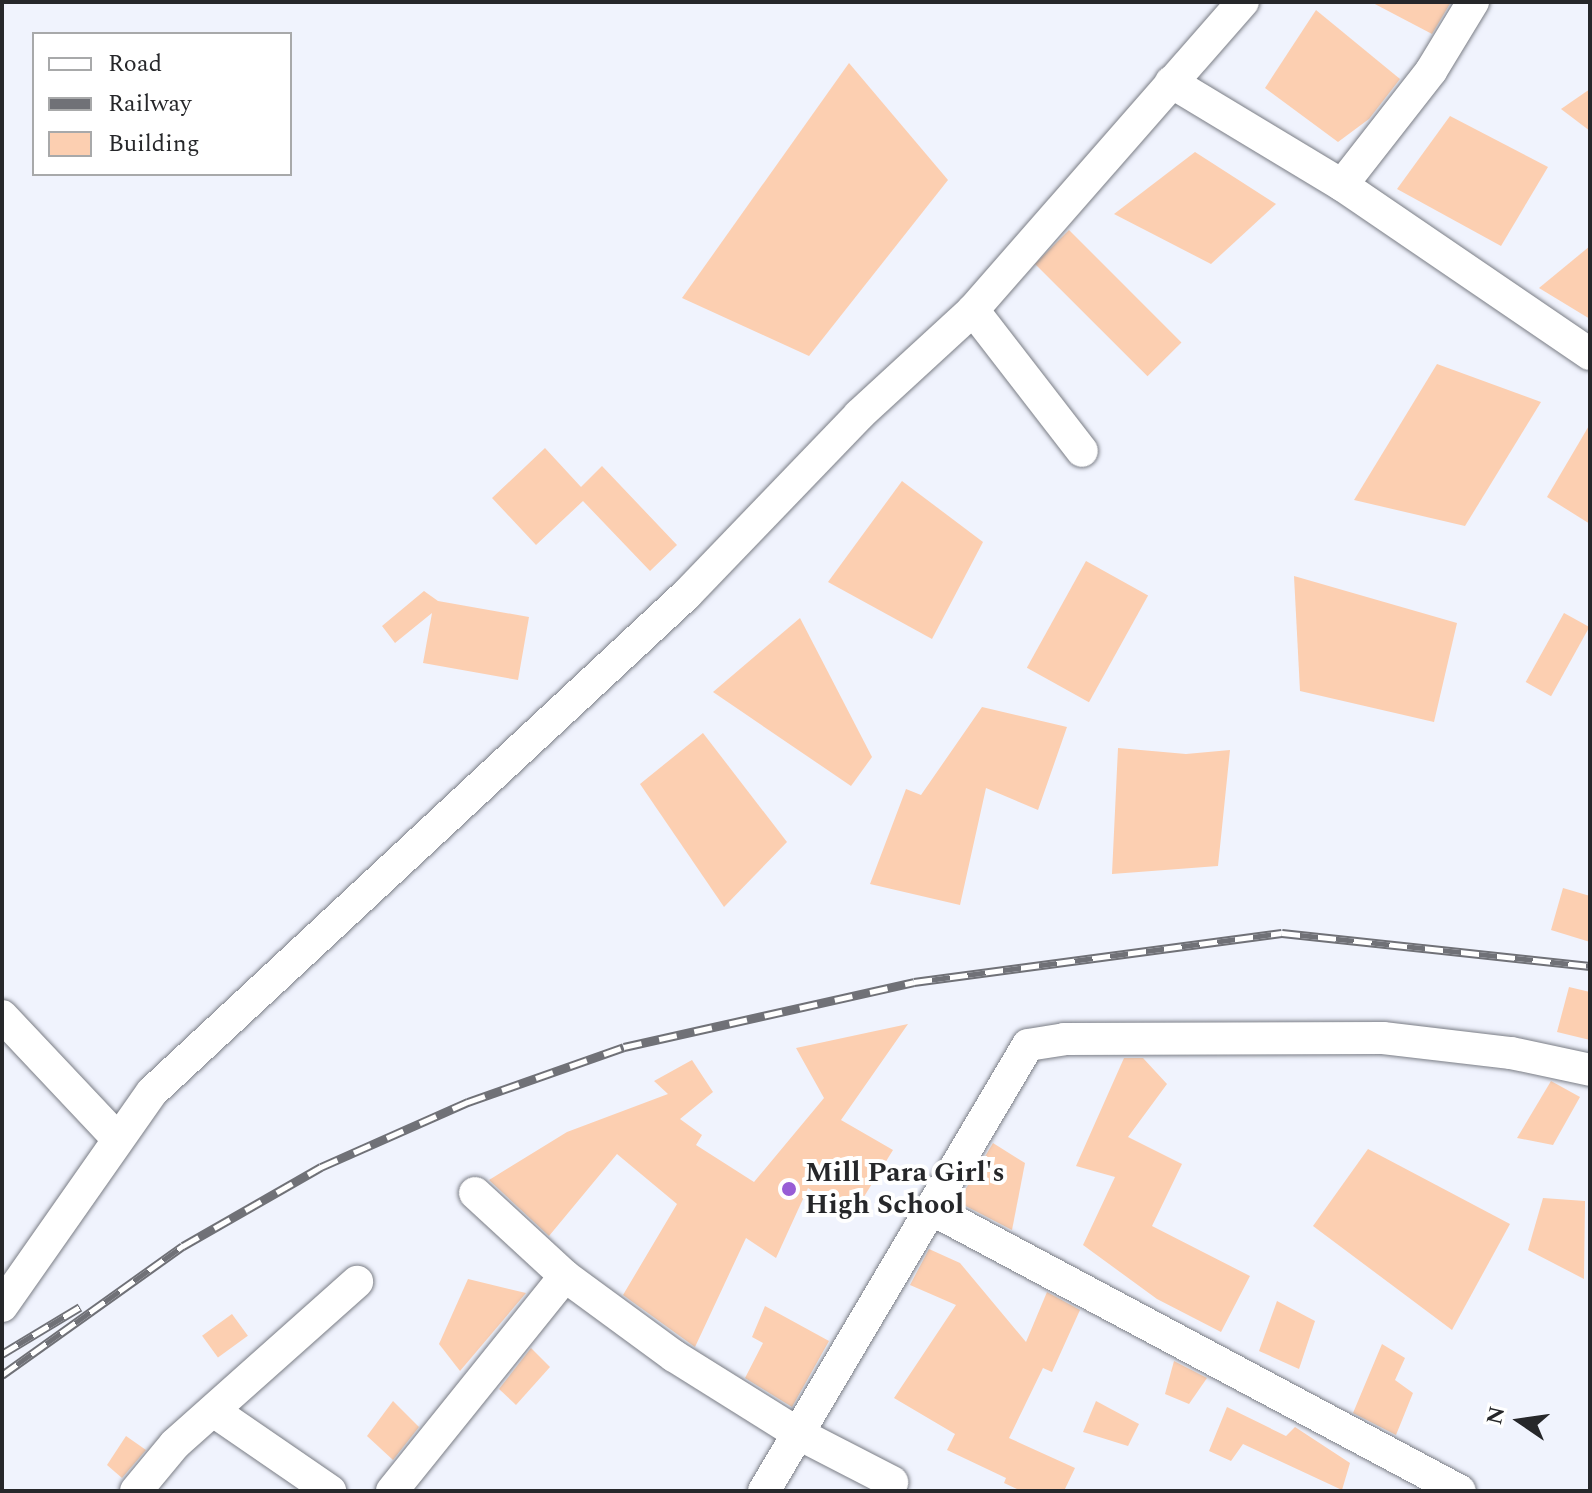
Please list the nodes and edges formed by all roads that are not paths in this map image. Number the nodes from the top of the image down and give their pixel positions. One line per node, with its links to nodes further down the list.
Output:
1 (1243, 2): 3 (street)
2 (1473, 2): 4 (street)
3 (1171, 82): 4 (street); 5 (street)
4 (1342, 185): 6 (street)
5 (973, 310): 7 (street); 10 (street)
6 (1590, 354)
7 (1082, 451)
8 (2, 1016): 10 (street)
9 (1590, 1070): 12 (street)
10 (118, 1139): 15 (street)
11 (475, 1193): 13 (street)
12 (933, 1210): 17 (street); 23 (street)
13 (565, 1276): 17 (street); 21 (street)
14 (357, 1282): 16 (street)
15 (2, 1306)
16 (215, 1412): 19 (street); 20 (street)
17 (799, 1434): 18 (street); 22 (street)
18 (892, 1482)
19 (136, 1491)
20 (330, 1491)
21 (392, 1491)
22 (764, 1491)
23 (1460, 1491)

